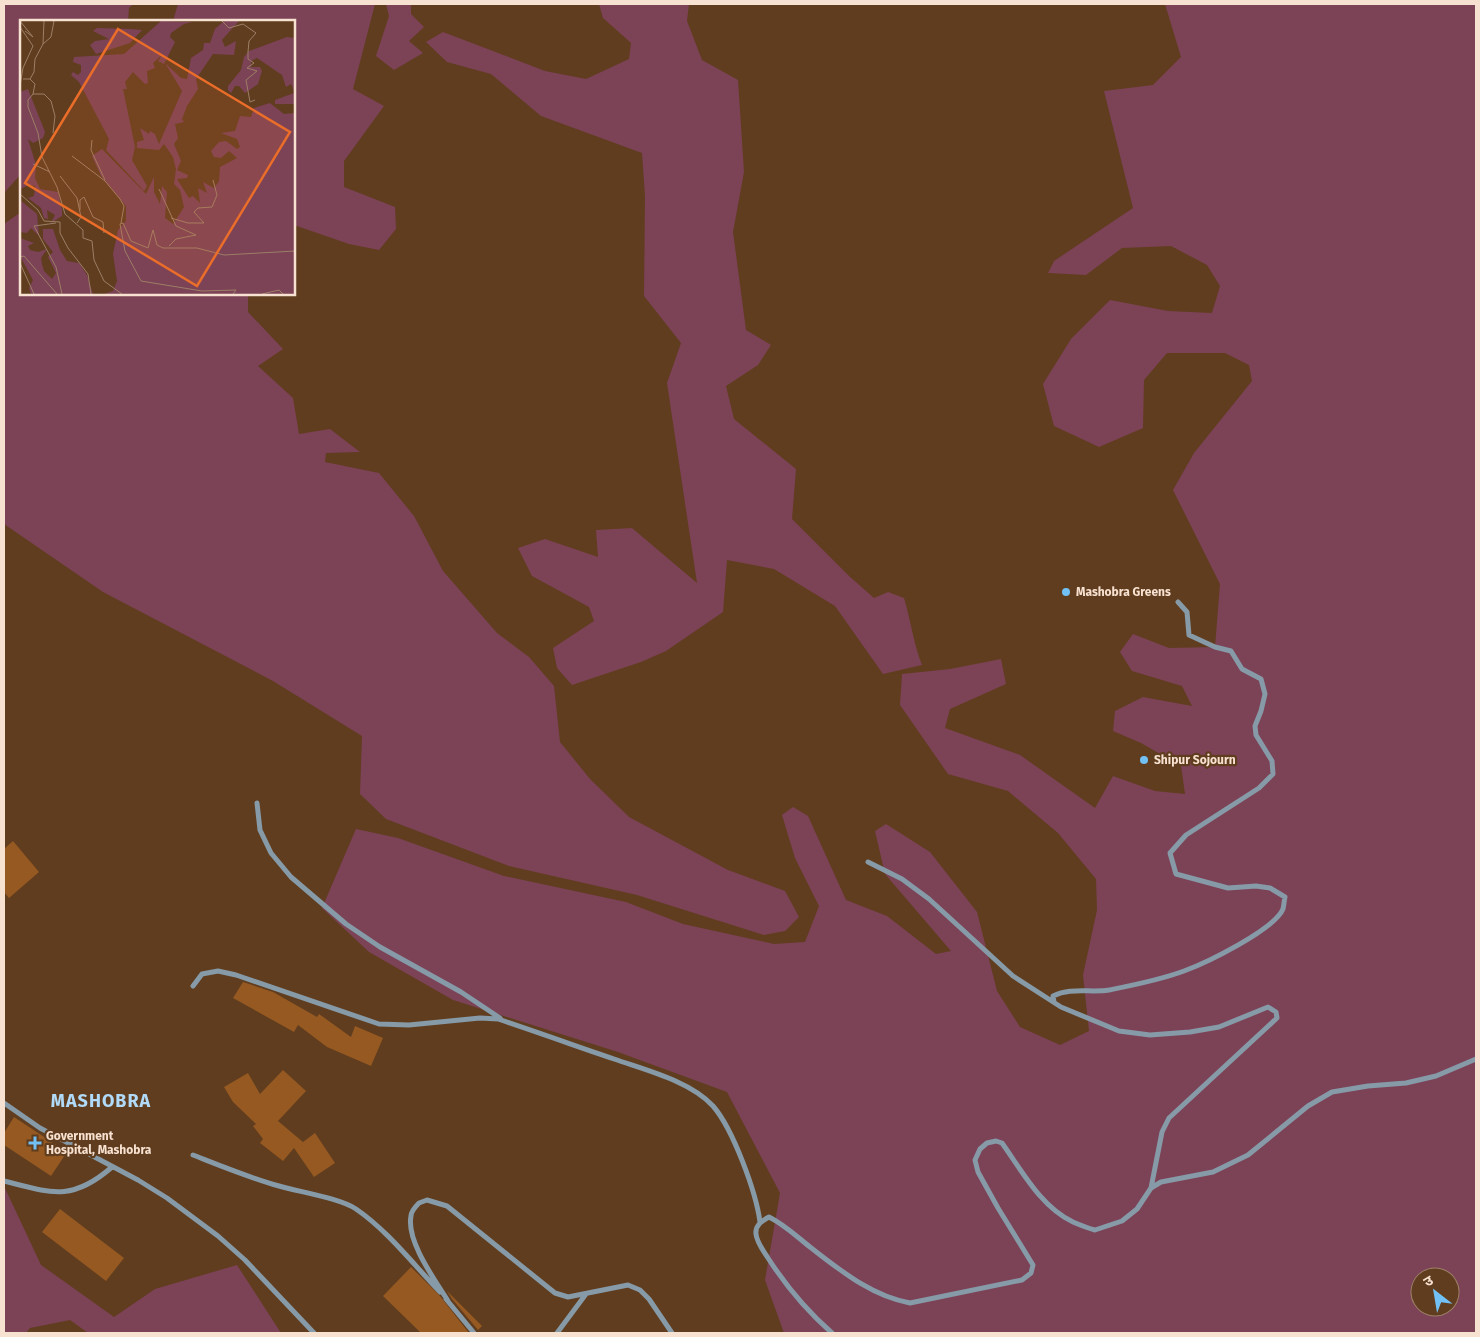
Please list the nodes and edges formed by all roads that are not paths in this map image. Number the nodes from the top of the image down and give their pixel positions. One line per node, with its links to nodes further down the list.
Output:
1 (1178, 602): 5 (street)
2 (257, 803): 6 (street)
3 (868, 862): 5 (street)
4 (193, 986): 6 (street)
5 (1054, 1002): 12 (street)
6 (505, 1022): 13 (street)
7 (1476, 1059): 12 (street)
8 (4, 1104): 10 (street)
9 (193, 1154): 15 (street)
10 (112, 1167): 11 (street); 16 (street)
11 (4, 1181)
12 (1151, 1188): 13 (street)
13 (760, 1222): 20 (street)
14 (587, 1294): 15 (street); 18 (street); 19 (street)
15 (448, 1301): 17 (street)
16 (314, 1333)
17 (474, 1333)
18 (557, 1333)
19 (672, 1333)
20 (832, 1333)

